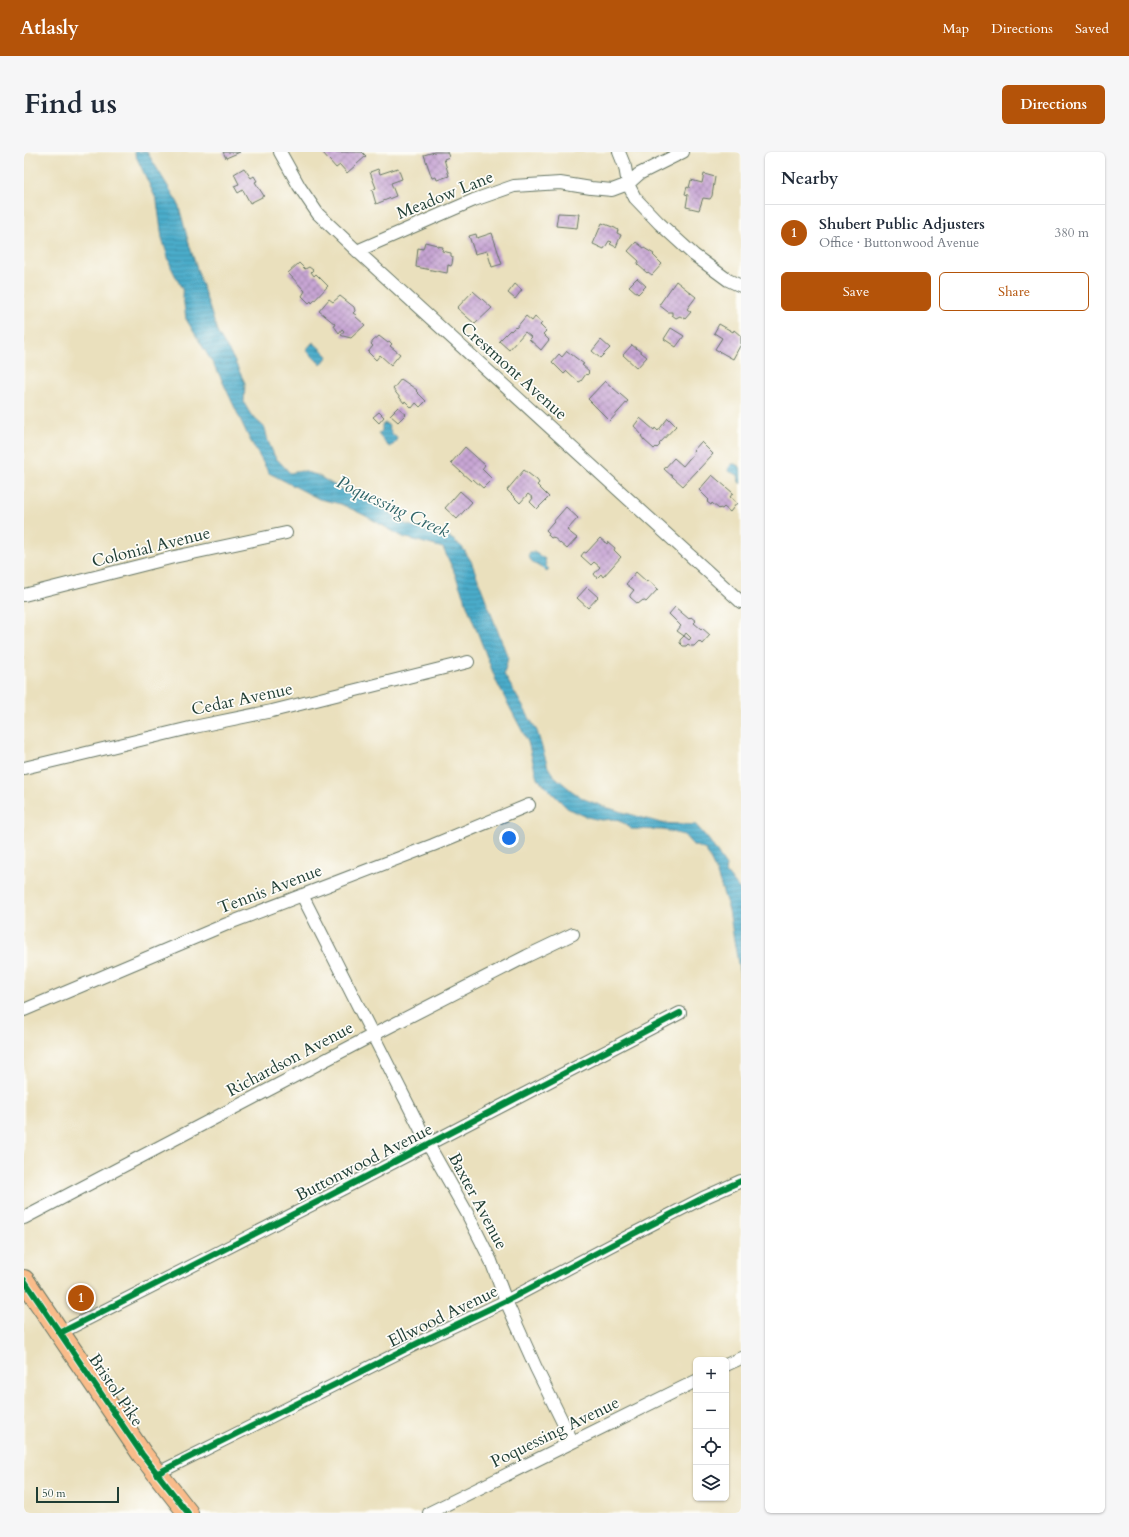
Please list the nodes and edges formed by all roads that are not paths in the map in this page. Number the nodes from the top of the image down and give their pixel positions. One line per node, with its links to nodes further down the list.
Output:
1 (280, 152): 5 (street, Crestmont Avenue)
2 (618, 152): 4 (street)
3 (683, 152): 4 (street, Meadow Lane)
4 (628, 184): 5 (street, Meadow Lane); 6 (street)
5 (357, 251): 9 (street, Crestmont Avenue)
6 (741, 286)
7 (286, 533): 8 (street, Colonial Avenue)
8 (24, 595)
9 (741, 602)
10 (468, 662): 11 (street, Cedar Avenue)
11 (24, 768)
12 (529, 805): 13 (street, Tennis Avenue)
13 (302, 896): 15 (street, Tennis Avenue); 17 (street, Baxter Avenue)
14 (573, 934): 17 (street, Richardson Avenue)
15 (24, 1010)
16 (680, 1013): 18 (street, Buttonwood Avenue)
17 (373, 1035): 18 (street, Baxter Avenue); 20 (street, Richardson Avenue)
18 (428, 1144): 22 (street, Baxter Avenue); 23 (street, Buttonwood Avenue)
19 (741, 1181): 22 (street, Ellwood Avenue)
20 (24, 1218)
21 (24, 1280): 23 (main road, Bristol Pike)
22 (506, 1301): 27 (street, Baxter Avenue); 28 (street, Ellwood Avenue)
23 (60, 1333): 28 (main road, Bristol Pike)
24 (741, 1358): 25 (street)
25 (729, 1364)
26 (693, 1381): 27 (street, Poquessing Avenue)
27 (572, 1441): 30 (street, Poquessing Avenue)
28 (156, 1474): 29 (main road, Bristol Pike)
29 (188, 1513)
30 (429, 1513)

